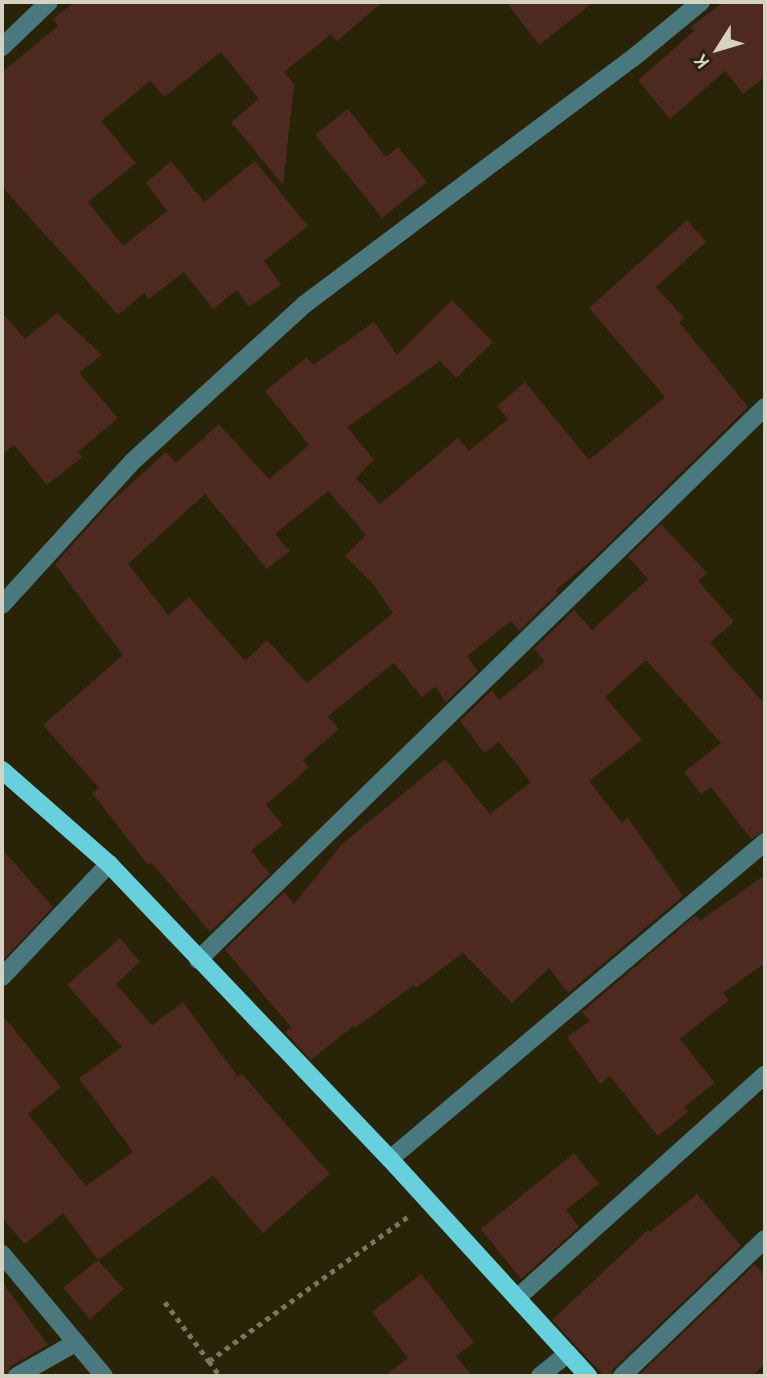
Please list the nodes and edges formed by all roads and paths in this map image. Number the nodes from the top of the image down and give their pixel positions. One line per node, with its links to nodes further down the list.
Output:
1 (49, 2): 3 (street)
2 (701, 2): 5 (street)
3 (2, 47)
4 (765, 407): 9 (street)
5 (2, 605)
6 (2, 770): 8 (main road)
7 (765, 842): 12 (street)
8 (109, 864): 9 (main road); 10 (street)
9 (198, 960): 12 (main road)
10 (2, 977)
11 (765, 1074): 16 (street)
12 (390, 1159): 13 (main road)
13 (428, 1202): 16 (main road); 20 (path)
14 (765, 1239): 26 (street)
15 (2, 1254): 18 (street)
16 (517, 1298): 19 (main road)
17 (165, 1303): 20 (path)
18 (75, 1343): 21 (street); 22 (street)
19 (568, 1353): 24 (street); 25 (main road)
20 (209, 1361): 23 (path)
21 (16, 1376)
22 (104, 1376)
23 (220, 1376)
24 (540, 1376)
25 (588, 1376)
26 (621, 1376)

